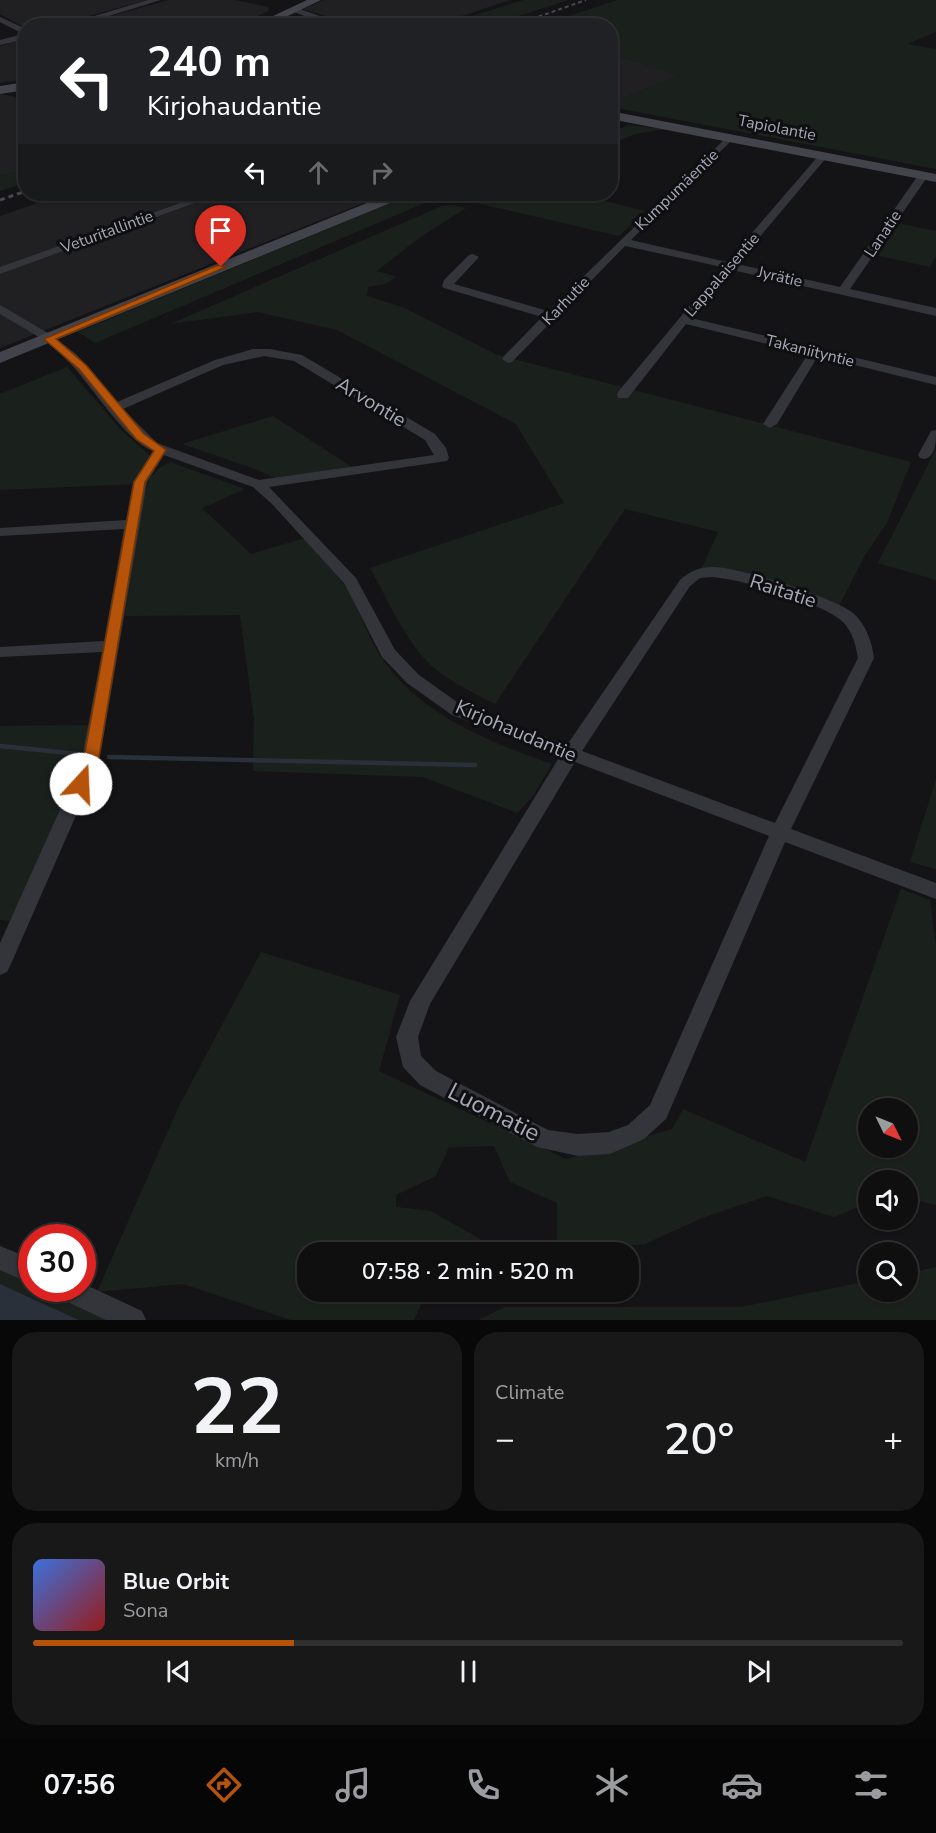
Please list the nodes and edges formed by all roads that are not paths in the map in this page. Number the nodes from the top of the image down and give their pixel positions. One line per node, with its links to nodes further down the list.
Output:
1 (157, 0): 4 (street)
2 (316, 0): 3 (street)
3 (294, 9): 5 (street); 6 (street)
4 (93, 18)
5 (274, 18)
6 (318, 18)
7 (0, 19): 8 (street)
8 (18, 29)
9 (18, 37): 10 (street)
10 (0, 43)
11 (18, 88): 12 (street)
12 (0, 90)
13 (618, 116): 14 (street, Tapiolantie)
14 (730, 137): 15 (street, Tapiolantie); 19 (street, Kumpumäentie)
15 (823, 156): 16 (street, Tapiolantie); 21 (street, Lappalaisentie)
16 (929, 177): 23 (street, Lanatie)
17 (195, 201): 22 (street, Veturitallintie)
18 (383, 201): 28 (street)
19 (623, 242): 21 (street, Jyrätie); 26 (street, Karhutie)
20 (473, 257): 26 (street)
21 (731, 266): 23 (street, Jyrätie); 27 (street, Lappalaisentie)
22 (0, 271)
23 (843, 291): 25 (street, Jyrätie)
24 (0, 309): 28 (street)
25 (936, 312)
26 (551, 316): 31 (street, Karhutie)
27 (683, 320): 29 (street, Takaniityntie); 33 (street, Lappalaisentie)
28 (49, 339): 30 (street); 34 (street, Kirjohaudantie)
29 (814, 352): 32 (street, Takaniityntie); 35 (street)
30 (0, 358)
31 (508, 359)
32 (936, 381)
33 (623, 395)
34 (116, 407): 37 (street, Kirjohaudantie); 39 (street, Arvontie)
35 (770, 424)
36 (936, 434): 38 (street)
37 (160, 450): 39 (street, Kirjohaudantie); 40 (street)
38 (925, 455)
39 (258, 484): 44 (street, Kirjohaudantie)
40 (131, 524): 41 (street); 42 (street)
41 (0, 532)
42 (111, 646): 43 (street); 47 (street)
43 (0, 652)
44 (570, 754): 45 (street, Kirjohaudantie); 45 (street, Raitatie); 45 (street, Luomatie)
45 (780, 832): 46 (street, Kirjohaudantie)
46 (936, 891)
47 (0, 966)
48 (0, 1258): 49 (street)
49 (18, 1266)
50 (95, 1302): 51 (street)
51 (133, 1320)

